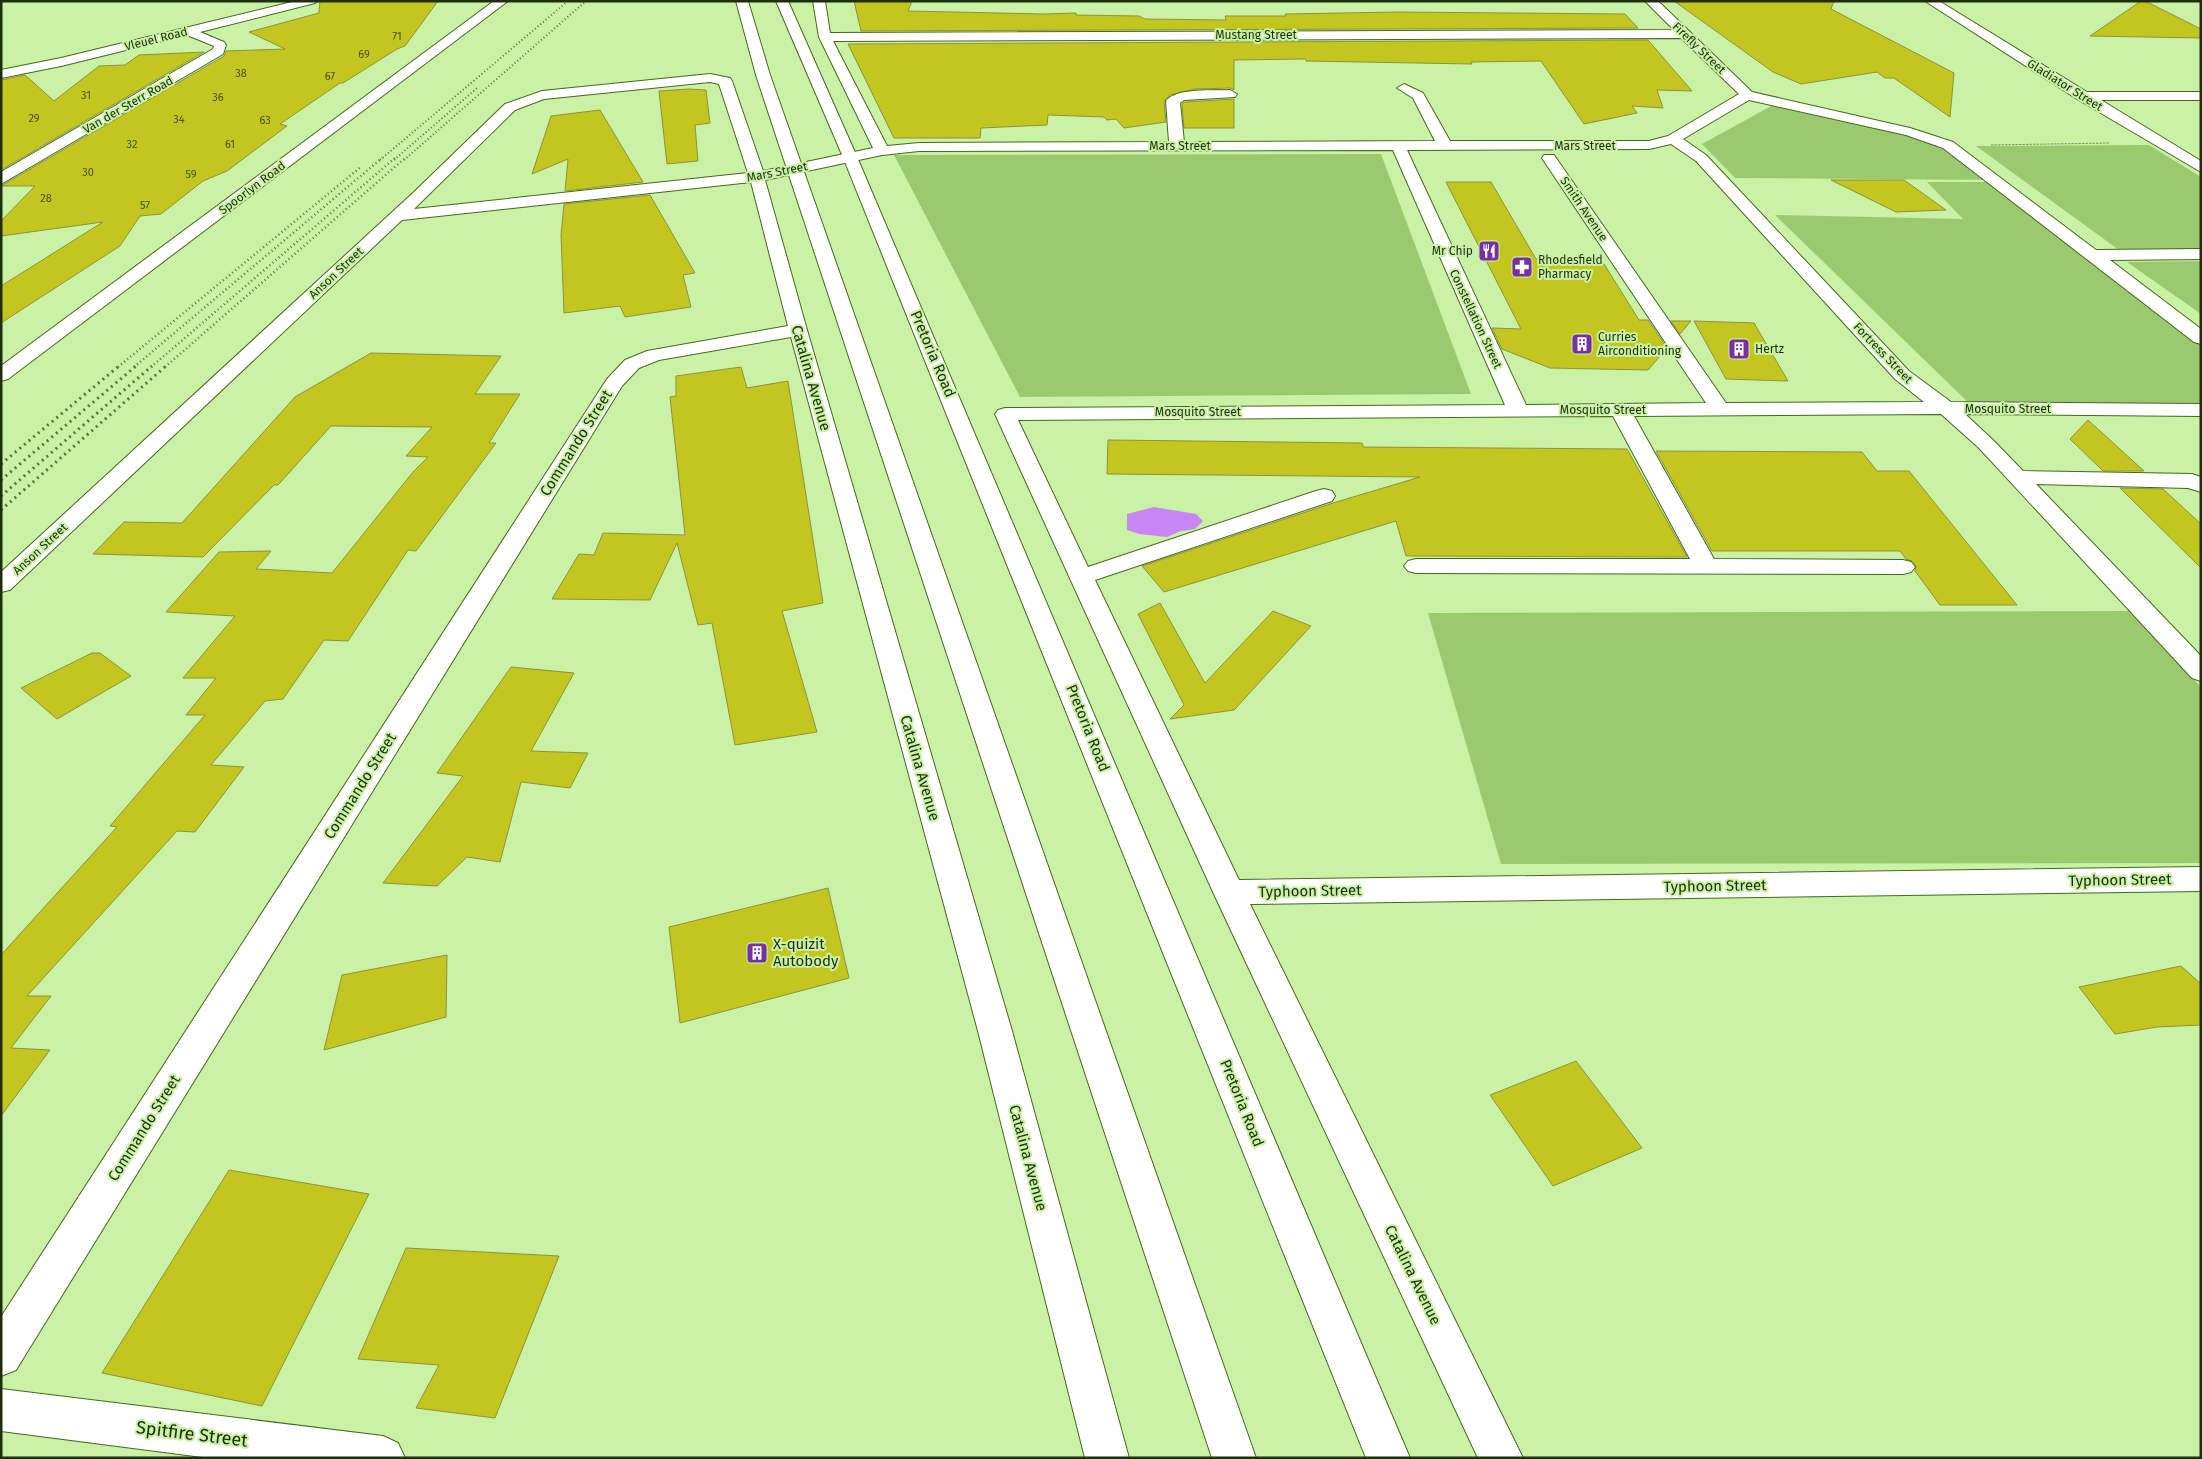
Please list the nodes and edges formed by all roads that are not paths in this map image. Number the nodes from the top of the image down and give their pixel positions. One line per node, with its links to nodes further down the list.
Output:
1 (311, 1): 8 (street, Vleuel Road)
2 (502, 1): 37 (street, Spoorlyn Road)
3 (742, 1): 27 (street)
4 (782, 1): 23 (street, Pretoria Road)
5 (818, 1): 10 (street)
6 (1651, 1): 9 (street, Firefly Street)
7 (1931, 1): 16 (street, Gladiator Street)
8 (187, 31): 11 (street, Vleuel Road); 29 (street, Van der Sterr Road)
9 (1686, 34): 10 (street, Mustang Street); 15 (street, Firefly Street)
10 (825, 37): 21 (street)
11 (1, 74)
12 (724, 81): 28 (street, Catalina Avenue); 30 (street, Anson Street)
13 (1404, 88): 19 (street)
14 (1230, 94): 18 (street)
15 (1747, 95): 20 (street, Mars Street); 33 (street)
16 (2082, 96): 17 (street); 26 (street, Gladiator Street)
17 (2201, 96)
18 (1177, 146): 21 (street, Mars Street); 22 (street, Mars Street)
19 (1445, 146): 20 (street, Mars Street); 22 (street, Mars Street)
20 (1673, 149): 38 (street, Fortress Street)
21 (882, 151): 23 (street, Mars Street)
22 (1400, 152): 24 (street); 40 (street, Constellation Street)
23 (850, 157): 27 (street, Mars Street); 60 (street, Pretoria Road)
24 (1549, 158): 25 (street); 39 (street, Smith Avenue)
25 (1654, 158)
26 (2201, 168)
27 (797, 169): 28 (street, Mars Street); 59 (street)
28 (757, 177): 31 (street, Mars Street); 35 (street, Catalina Avenue)
29 (1, 179)
30 (420, 195): 31 (street); 32 (street, Anson Street)
31 (484, 207): 32 (street, Mars Street)
32 (396, 216): 51 (street, Anson Street)
33 (2093, 254): 34 (street); 36 (street)
34 (2201, 254)
35 (798, 330): 55 (street, Commando Street); 58 (street, Catalina Avenue)
36 (2201, 338)
37 (1, 375)
38 (1946, 408): 39 (street, Mosquito Street); 42 (street, Mosquito Street); 44 (street, Fortress Street)
39 (1720, 409): 41 (street, Mosquito Street)
40 (1518, 410): 41 (street, Mosquito Street); 43 (street, Mosquito Street)
41 (1620, 410): 48 (street)
42 (2201, 410)
43 (1005, 414): 50 (street, Catalina Avenue)
44 (2017, 476): 45 (street); 52 (street, Fortress Street)
45 (2201, 485)
46 (1324, 496): 50 (street)
47 (1416, 566): 48 (street)
48 (1706, 566): 49 (street)
49 (1903, 567)
50 (1081, 577): 54 (street, Catalina Avenue)
51 (1, 585)
52 (2201, 672)
53 (2201, 879): 54 (street, Typhoon Street)
54 (1229, 892): 61 (street, Catalina Avenue)
55 (1, 1354)
56 (1, 1410): 57 (street, Spitfire Street)
57 (383, 1458)
58 (1107, 1458)
59 (1234, 1458)
60 (1388, 1458)
61 (1501, 1458)

